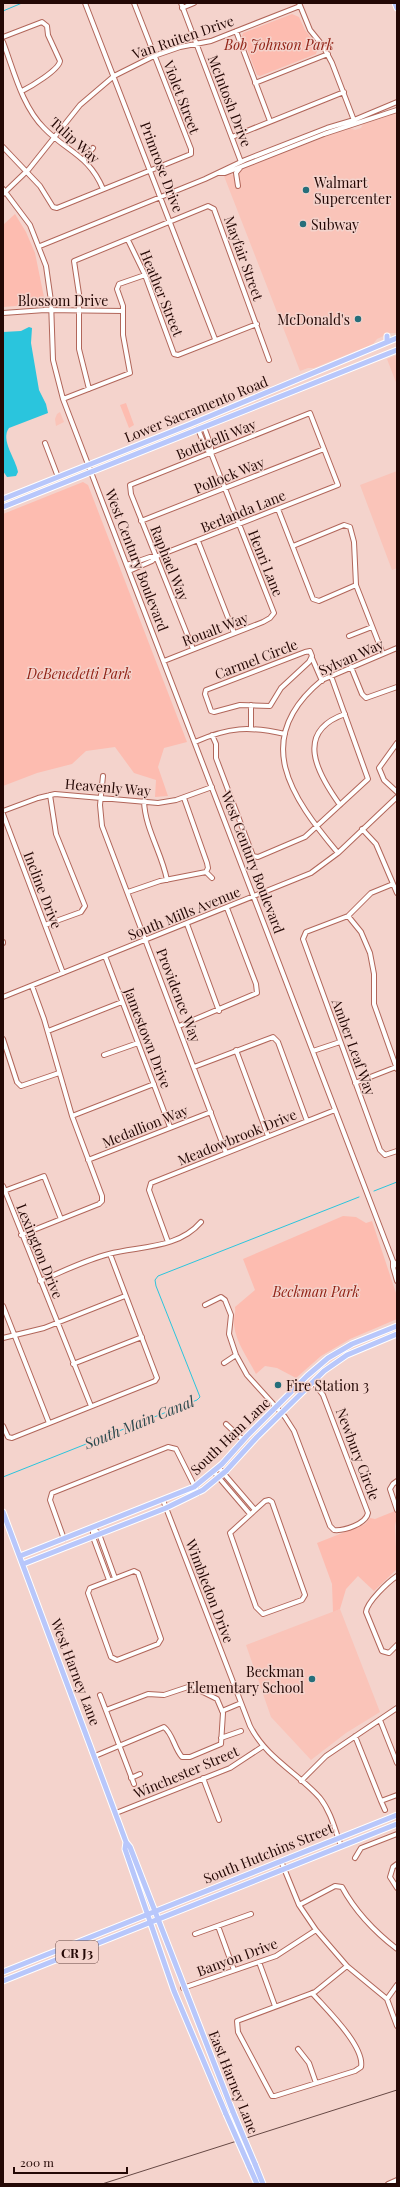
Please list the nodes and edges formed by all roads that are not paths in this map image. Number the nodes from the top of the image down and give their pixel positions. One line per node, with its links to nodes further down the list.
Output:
1 (86, 3): 14 (street, Primrose Drive)
2 (134, 3): 13 (street, Violet Street)
3 (194, 3): 6 (street)
4 (395, 3): 7 (main road)
5 (299, 4): 8 (street, Van Ruiten Drive); 12 (street)
6 (182, 5): 11 (street, McIntosh Drive)
7 (397, 8)
8 (236, 31): 11 (street, Van Ruiten Drive); 15 (street)
9 (3, 37): 16 (street)
10 (3, 42): 16 (street, Tulip Way)
11 (196, 44): 13 (street, Van Ruiten Drive); 22 (street, McIntosh Drive)
12 (328, 54): 15 (street); 17 (street)
13 (154, 56): 14 (street, Van Ruiten Drive); 28 (street, Violet Street)
14 (114, 76): 23 (street, Van Ruiten Drive); 28 (street, Primrose Drive)
15 (256, 83): 20 (street)
16 (22, 90): 23 (street, Tulip Way)
17 (344, 92): 20 (street); 21 (street)
18 (397, 102): 21 (street)
19 (397, 110): 21 (street)
20 (270, 121): 22 (street)
21 (355, 123): 27 (street)
22 (232, 137): 27 (street, McIntosh Drive)
23 (54, 138): 26 (street, Tulip Way); 29 (street, Van Ruiten Drive)
24 (3, 147): 29 (street)
25 (93, 148): 26 (street)
26 (84, 159): 32 (street, Tulip Way)
27 (242, 164): 30 (street); 30 (street); 31 (street)
28 (151, 170): 32 (street); 34 (street, Primrose Drive)
29 (26, 172): 32 (street); 33 (street, Van Ruiten Drive)
30 (226, 173): 31 (street)
31 (219, 174): 34 (street)
32 (103, 189)
33 (4, 192): 37 (street, West Century Boulevard)
34 (161, 197): 35 (street, Primrose Drive); 37 (street)
35 (171, 222): 36 (street, Mayfair Street); 43 (street, Mayfair Street); 46 (street, Primrose Drive)
36 (128, 240): 38 (street, Heather Street); 40 (street, Mayfair Street)
37 (40, 246): 39 (street, West Century Boulevard)
38 (145, 276): 41 (street); 46 (street, Heather Street)
39 (51, 310): 40 (street, Blossom Drive); 42 (street, Blossom Drive); 51 (street, West Century Boulevard)
40 (79, 310): 41 (street, Blossom Drive); 50 (street)
41 (123, 311): 50 (street)
42 (3, 313)
43 (257, 324): 46 (street); 49 (street, Mayfair Street)
44 (385, 337): 47 (main road)
45 (397, 338): 47 (main road, Lower Sacramento Road)
46 (215, 339)
47 (387, 342): 57 (main road, Lower Sacramento Road)
48 (397, 350): 52 (main road, Lower Sacramento Road)
49 (269, 360)
50 (89, 389): 51 (street)
51 (63, 399): 57 (street, West Century Boulevard)
52 (204, 427): 53 (main road, Lower Sacramento Road); 56 (street, Henri Lane)
53 (198, 429): 56 (street, Henri Lane); 58 (main road, Lower Sacramento Road)
54 (45, 443): 59 (street)
55 (324, 449): 56 (street, Botticelli Way); 61 (street, Pollock Way); 64 (street, Berlanda Lane)
56 (211, 453): 60 (street, Botticelli Way); 61 (street, Henri Lane)
57 (90, 464): 58 (street, West Century Boulevard); 59 (main road, Lower Sacramento Road)
58 (92, 471): 63 (main road, Lower Sacramento Road); 70 (street, West Century Boulevard)
59 (58, 477): 62 (main road, Lower Sacramento Road)
60 (130, 485): 65 (street, Raphael Way)
61 (225, 489): 65 (street, Pollock Way); 66 (street, Henri Lane)
62 (3, 499)
63 (3, 507)
64 (278, 509): 66 (street, Berlanda Lane); 68 (street)
65 (142, 521): 69 (street, Raphael Way)
66 (238, 525): 67 (street, Berlanda Lane); 73 (street, Henri Lane)
67 (198, 541): 69 (street, Berlanda Lane); 75 (street)
68 (293, 546): 72 (street); 72 (street)
69 (155, 557): 70 (street, Berlanda Lane); 71 (street, Berlanda Lane); 77 (street, Raphael Way)
70 (127, 565): 71 (street, West Century Boulevard)
71 (129, 571): 81 (street, West Century Boulevard)
72 (356, 585): 74 (street)
73 (273, 615): 75 (street, Roualt Way)
74 (372, 627): 76 (street); 79 (street)
75 (234, 633): 77 (street, Roualt Way)
76 (349, 636)
77 (193, 649): 81 (street, Roualt Way)
78 (397, 650): 79 (street, Sylvan Way)
79 (383, 654): 82 (street, Sylvan Way)
80 (312, 658): 84 (street); 86 (street, Carmel Circle); 86 (street, Carmel Circle)
81 (164, 661): 91 (street, West Century Boulevard)
82 (351, 667): 83 (street, Sylvan Way); 85 (street)
83 (331, 676): 84 (street, Sylvan Way); 87 (street)
84 (322, 681): 89 (street, Sylvan Way)
85 (397, 687)
86 (251, 705): 88 (street)
87 (345, 714): 101 (street); 101 (street)
88 (251, 728): 89 (street); 90 (street)
89 (285, 734): 103 (street, Sylvan Way)
90 (212, 735): 91 (street); 103 (street)
91 (195, 742): 94 (street, West Century Boulevard)
92 (397, 743): 95 (street)
93 (103, 776): 99 (street, Providence Way)
94 (212, 787): 98 (street, Heavenly Way); 112 (street, West Century Boulevard)
95 (397, 792)
96 (50, 795): 99 (street, Heavenly Way); 102 (street, Heavenly Way); 116 (street)
97 (397, 797): 104 (street, South Mills Avenue)
98 (184, 798): 100 (street, Heavenly Way); 106 (street)
99 (100, 799): 100 (street, Heavenly Way); 110 (street, Providence Way)
100 (144, 801): 108 (street)
101 (340, 805): 103 (street)
102 (3, 813): 116 (street, Incline Drive)
103 (317, 827): 105 (street, Sylvan Way)
104 (362, 829): 105 (street, South Mills Avenue); 109 (street)
105 (338, 853): 112 (street, South Mills Avenue)
106 (206, 872): 107 (street); 108 (street)
107 (212, 878)
108 (167, 880): 110 (street)
109 (393, 884): 111 (street); 114 (street)
110 (128, 892): 117 (street, Providence Way)
111 (397, 893)
112 (254, 896): 113 (street, South Mills Avenue); 130 (street, West Century Boulevard)
113 (227, 908): 115 (street, South Mills Avenue); 123 (street)
114 (348, 916): 127 (street, Amber Leaf Way); 133 (street)
115 (187, 924): 117 (street, South Mills Avenue); 123 (street)
116 (45, 925): 119 (street, Incline Drive)
117 (146, 940): 118 (street, South Mills Avenue); 124 (street, Providence Way)
118 (105, 956): 119 (street, South Mills Avenue); 122 (street, Jamestown Drive)
119 (63, 973): 120 (street, South Mills Avenue)
120 (32, 986): 121 (street, South Mills Avenue); 125 (street)
121 (3, 997)
122 (122, 1002): 125 (street); 128 (street, Jamestown Drive)
123 (219, 1011): 124 (street)
124 (179, 1026): 132 (street, Providence Way)
125 (48, 1031): 134 (street)
126 (3, 1039): 134 (street)
127 (340, 1042): 130 (street); 135 (street, Amber Leaf Way)
128 (138, 1043): 131 (street); 136 (street, Jamestown Drive)
129 (236, 1050): 132 (street); 140 (street); 142 (street)
130 (313, 1051): 137 (street, West Century Boulevard)
131 (104, 1055)
132 (194, 1067): 138 (street, Providence Way)
133 (397, 1068): 135 (street)
134 (59, 1073): 139 (street)
135 (355, 1083): 143 (street, Amber Leaf Way)
136 (154, 1084): 139 (street); 141 (street, Jamestown Drive)
137 (335, 1110): 140 (street, Meadowbrook Drive); 152 (street, West Century Boulevard)
138 (211, 1112): 141 (street, Medallion Way); 144 (street, Providence Way)
139 (72, 1116): 145 (street)
140 (307, 1121): 142 (street, Meadowbrook Drive)
141 (170, 1127): 145 (street, Medallion Way)
142 (268, 1136): 144 (street, Meadowbrook Drive)
143 (397, 1151)
144 (226, 1153): 150 (street, Meadowbrook Drive)
145 (88, 1160): 147 (street)
146 (4, 1189): 147 (street); 149 (street, Lexington Drive)
147 (61, 1219): 149 (street)
148 (201, 1222): 150 (street)
149 (21, 1235): 154 (street, Lexington Drive)
150 (168, 1242): 151 (street)
151 (110, 1254): 154 (street); 156 (street)
152 (393, 1261): 153 (street, West Century Boulevard); 155 (street, West Century Boulevard)
153 (397, 1266)
154 (40, 1281): 159 (street, Lexington Drive)
155 (397, 1281)
156 (125, 1296): 159 (street); 163 (street)
157 (205, 1305): 165 (street)
158 (3, 1306): 162 (street)
159 (56, 1323): 162 (street); 167 (street, Lexington Drive)
160 (397, 1326): 170 (main road, South Ham Lane)
161 (397, 1334): 168 (main road, South Ham Lane)
162 (14, 1336): 164 (street); 172 (street)
163 (142, 1337): 167 (street); 169 (street)
164 (3, 1338)
165 (236, 1355): 166 (street); 170 (street)
166 (224, 1363)
167 (73, 1364): 169 (street, Lexington Drive)
168 (313, 1382): 171 (main road, South Ham Lane); 171 (street, Newbury Circle)
169 (91, 1406): 172 (street)
170 (276, 1407): 171 (street); 175 (main road, South Ham Lane)
171 (282, 1413): 178 (main road, South Ham Lane)
172 (49, 1423): 174 (street)
173 (226, 1424): 175 (street)
174 (3, 1426)
175 (243, 1440): 176 (main road, South Ham Lane)
176 (219, 1468): 177 (main road, South Ham Lane); 178 (street)
177 (214, 1472): 179 (street); 181 (main road, South Ham Lane)
178 (224, 1473): 179 (main road, South Ham Lane); 187 (street)
179 (219, 1478): 182 (main road, South Ham Lane); 190 (street)
180 (397, 1482): 188 (street)
181 (194, 1487): 182 (street); 184 (main road, South Ham Lane); 194 (street)
182 (198, 1493): 186 (main road, South Ham Lane)
183 (270, 1495): 185 (street)
184 (163, 1500): 186 (street, Wimbledon Drive); 191 (main road, South Ham Lane)
185 (269, 1500): 187 (street); 190 (street)
186 (166, 1508): 192 (main road, South Ham Lane); 204 (street, Wimbledon Drive)
187 (255, 1510): 190 (street)
188 (397, 1510)
189 (3, 1512): 195 (main road, West Harney Lane)
190 (250, 1514)
191 (93, 1528): 192 (street); 193 (street); 194 (main road, South Ham Lane)
192 (100, 1534): 193 (main road, South Ham Lane); 198 (street)
193 (93, 1536): 196 (main road, South Ham Lane); 199 (street)
194 (64, 1539): 195 (main road, South Ham Lane)
195 (20, 1556): 196 (main road, West Harney Lane)
196 (23, 1564): 214 (main road, West Harney Lane)
197 (397, 1576): 201 (street)
198 (115, 1578): 199 (street); 199 (street)
199 (109, 1580)
200 (397, 1645): 201 (street)
201 (386, 1653): 202 (street)
202 (385, 1658)
203 (100, 1695): 206 (street)
204 (241, 1703): 207 (street); 213 (street, Wimbledon Drive)
205 (397, 1708): 208 (street)
206 (106, 1710): 207 (street); 212 (street)
207 (222, 1711): 211 (street)
208 (380, 1720): 210 (street); 215 (street)
209 (241, 1731): 211 (street)
210 (355, 1736): 219 (street); 222 (street)
211 (221, 1738): 212 (street)
212 (119, 1746): 214 (street); 217 (street)
213 (262, 1747): 218 (street, Winchester Street); 219 (street, Wimbledon Drive)
214 (95, 1756): 224 (main road, West Harney Lane)
215 (397, 1762)
216 (140, 1774): 217 (street)
217 (131, 1778): 220 (street)
218 (203, 1778): 224 (street, Winchester Street); 226 (street)
219 (301, 1781): 229 (street, Wimbledon Drive)
220 (134, 1784)
221 (397, 1795): 222 (street)
222 (381, 1801): 223 (street)
223 (385, 1810)
224 (116, 1813): 230 (main road, West Harney Lane)
225 (397, 1815): 229 (main road, South Hutchins Street / CR J3)
226 (219, 1820)
227 (397, 1824): 231 (main road, South Hutchins Street / CR J3)
228 (397, 1834): 232 (street)
229 (338, 1838): 231 (street, Wimbledon Drive); 233 (main road, South Hutchins Street / CR J3)
230 (126, 1842): 238 (main road, West Harney Lane); 239 (main road, West Harney Lane)
231 (341, 1846): 235 (main road, South Hutchins Street / CR J3)
232 (355, 1858)
233 (281, 1861): 235 (street); 238 (main road, South Hutchins Street / CR J3)
234 (397, 1864): 236 (street)
235 (284, 1868): 237 (street); 241 (main road, South Hutchins Street / CR J3)
236 (397, 1888)
237 (299, 1905): 244 (street); 246 (street)
238 (155, 1911): 239 (main road, South Hutchins Street / CR J3); 241 (main road, West Harney Lane)
239 (148, 1914): 242 (main road, West Harney Lane); 250 (main road, CR J3)
240 (251, 1914): 243 (street)
241 (158, 1919): 242 (main road, CR J3); 253 (main road, East Harney Lane)
242 (151, 1922): 251 (main road, CR J3); 261 (main road, East Harney Lane, bridge)
243 (218, 1926): 245 (street); 249 (street)
244 (316, 1930): 247 (street, Banyon Drive); 248 (street)
245 (195, 1934)
246 (397, 1949)
247 (260, 1962): 249 (street, Banyon Drive); 256 (street)
248 (347, 1966): 254 (street); 255 (street)
249 (234, 1970): 253 (street, Banyon Drive)
250 (3, 1972)
251 (3, 1981)
252 (397, 1985): 255 (street)
253 (183, 1988): 262 (main road, East Harney Lane, bridge)
254 (312, 1993): 256 (street); 259 (street)
255 (387, 1999): 257 (street)
256 (275, 2006): 259 (street)
257 (397, 2026)
258 (298, 2049): 259 (street)
259 (316, 2083)
260 (397, 2180): 263 (street)
261 (257, 2184)
262 (263, 2184)
263 (388, 2184)

